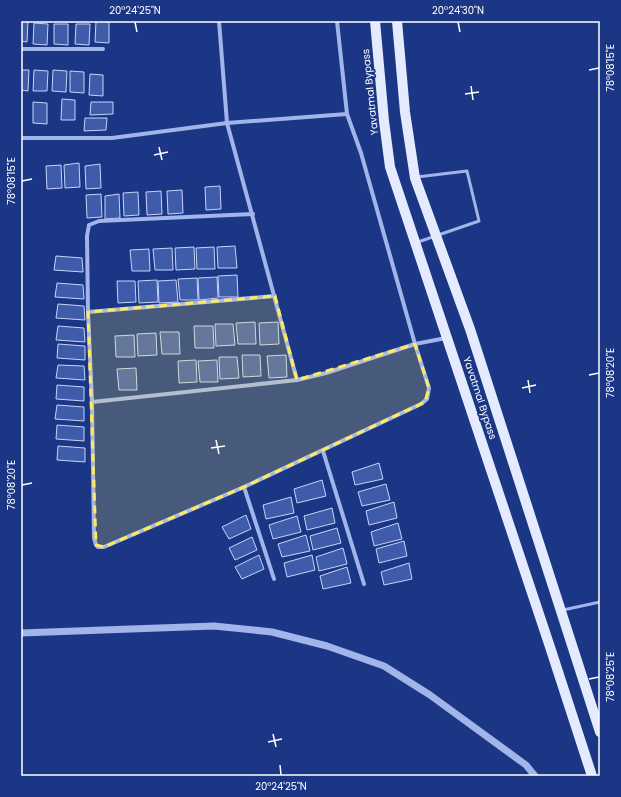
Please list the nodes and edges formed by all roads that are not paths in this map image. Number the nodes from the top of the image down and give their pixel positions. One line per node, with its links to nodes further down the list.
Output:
1 (219, 21): 8 (street)
2 (337, 21): 7 (street)
3 (375, 21): 13 (main road, Yavatmal Bypass)
4 (397, 21): 10 (main road, Yavatmal Bypass)
5 (21, 49): 6 (street)
6 (103, 49)
7 (347, 114): 8 (street); 17 (street)
8 (227, 123): 9 (street); 11 (street)
9 (21, 138)
10 (415, 178): 12 (main road, Yavatmal Bypass); 12 (lane)
11 (253, 214): 14 (street); 15 (street)
12 (436, 236): 13 (lane); 25 (main road, Yavatmal Bypass)
13 (415, 243): 16 (main road, Yavatmal Bypass)
14 (275, 296): 15 (street); 18 (street)
15 (88, 312): 19 (street)
16 (447, 338): 17 (street); 29 (main road, Yavatmal Bypass)
17 (415, 344): 18 (street); 20 (street)
18 (297, 380): 19 (street)
19 (92, 402): 21 (street)
20 (323, 451): 21 (street); 23 (street)
21 (244, 487): 22 (street)
22 (274, 579)
23 (364, 584)
24 (600, 602): 25 (lane)
25 (560, 611): 27 (main road, Yavatmal Bypass)
26 (21, 633): 28 (street)
27 (600, 732)
28 (535, 776)
29 (592, 776)

